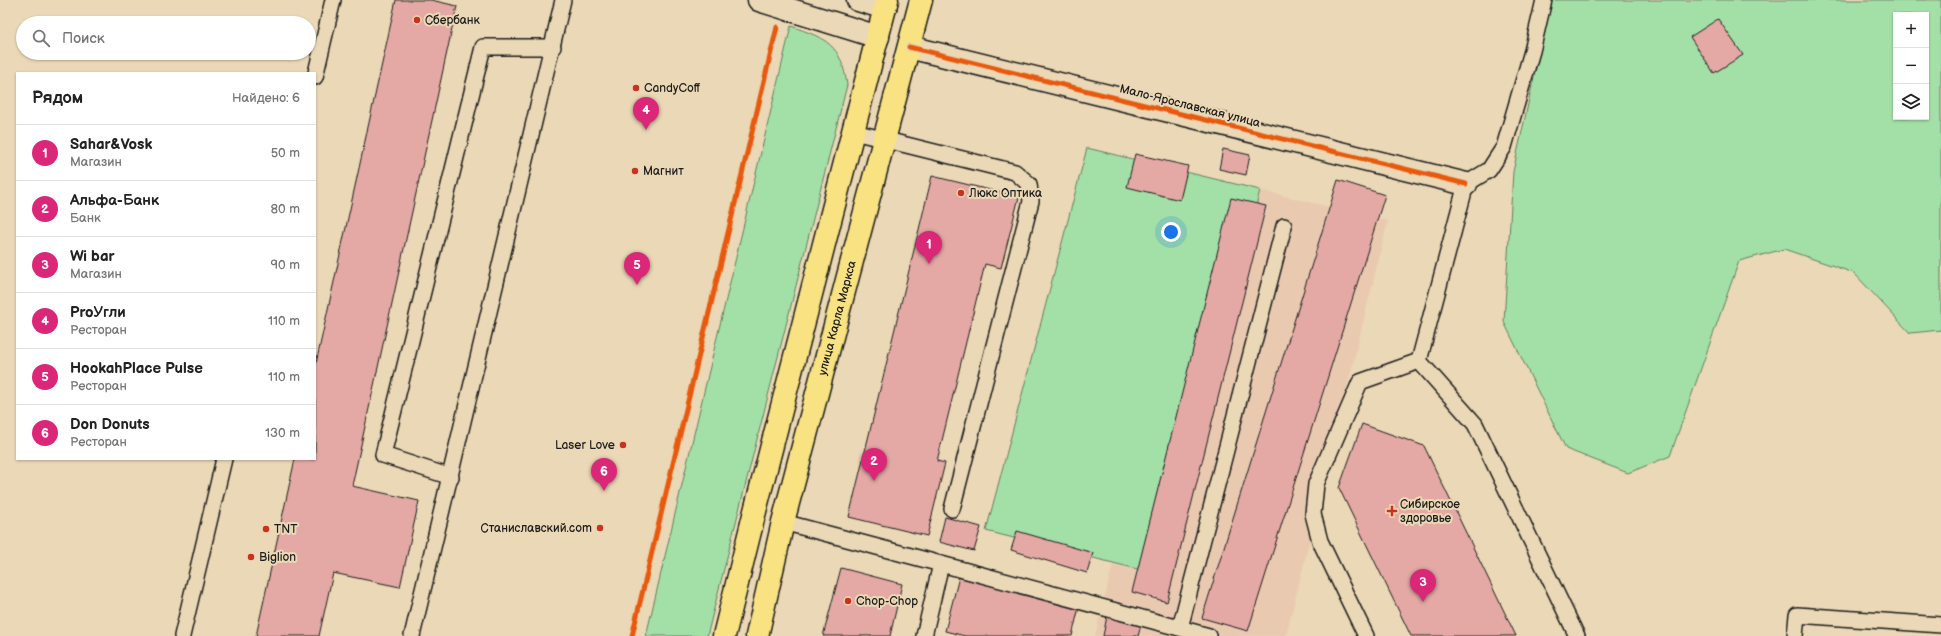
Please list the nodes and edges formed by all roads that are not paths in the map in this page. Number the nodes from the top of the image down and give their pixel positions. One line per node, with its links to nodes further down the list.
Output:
1 (333, 0): 11 (lane)
2 (563, 0): 9 (lane)
3 (759, 0): 8 (street)
4 (858, 0): 7 (street)
5 (921, 0): 10 (main road, улица Карла Маркса)
6 (1544, 0): 14 (lane)
7 (886, 4): 8 (main road); 10 (main road)
8 (878, 37): 10 (main road); 12 (main road)
9 (553, 47): 18 (lane); 18 (lane)
10 (909, 47): 13 (main road, улица Карла Маркса); 14 (street, Мало-Ярославская улица)
11 (316, 73)
12 (854, 132): 13 (lane); 27 (main road)
13 (885, 139): 19 (lane); 20 (main road, улица Карла Маркса)
14 (1466, 184): 16 (lane)
15 (1284, 226): 23 (lane)
16 (1419, 361): 31 (lane); 32 (lane)
17 (224, 460): 25 (lane)
18 (451, 477): 26 (lane)
19 (952, 509)
20 (783, 522): 21 (lane); 28 (main road, улица Карла Маркса)
21 (941, 564): 24 (lane); 29 (lane)
22 (1941, 625): 33 (lane)
23 (1180, 628): 24 (lane); 30 (lane)
24 (1162, 629)
25 (182, 636)
26 (412, 636)
27 (724, 636)
28 (757, 636)
29 (924, 636)
30 (1209, 636)
31 (1366, 636)
32 (1577, 636)
33 (1795, 636)

